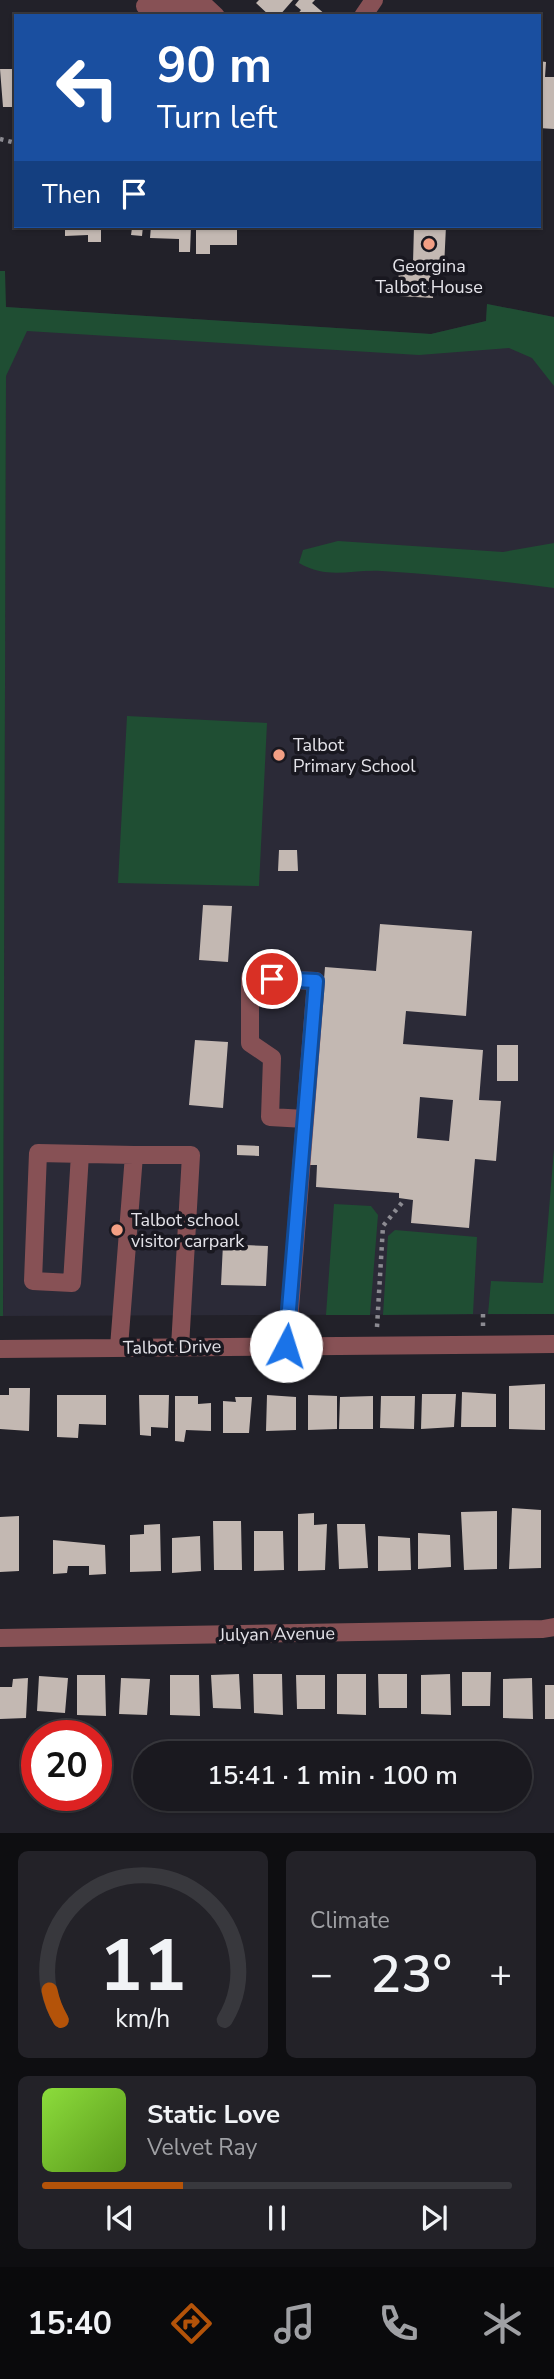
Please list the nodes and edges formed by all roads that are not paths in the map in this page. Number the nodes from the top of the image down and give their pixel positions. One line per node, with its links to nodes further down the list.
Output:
1 (146, 7): 2 (street)
2 (214, 14)
3 (305, 1119): 3 (street); 7 (street)
4 (80, 1154): 4 (street); 5 (street)
5 (134, 1154): 8 (street); 9 (street)
6 (554, 1344): 7 (street, Talbot Drive)
7 (286, 1346): 9 (street, Talbot Drive)
8 (119, 1347): 9 (street, Talbot Drive); 10 (street, Talbot Drive)
9 (180, 1347)
10 (0, 1349)
11 (554, 1627): 12 (street, Julyan Avenue)
12 (0, 1638)

